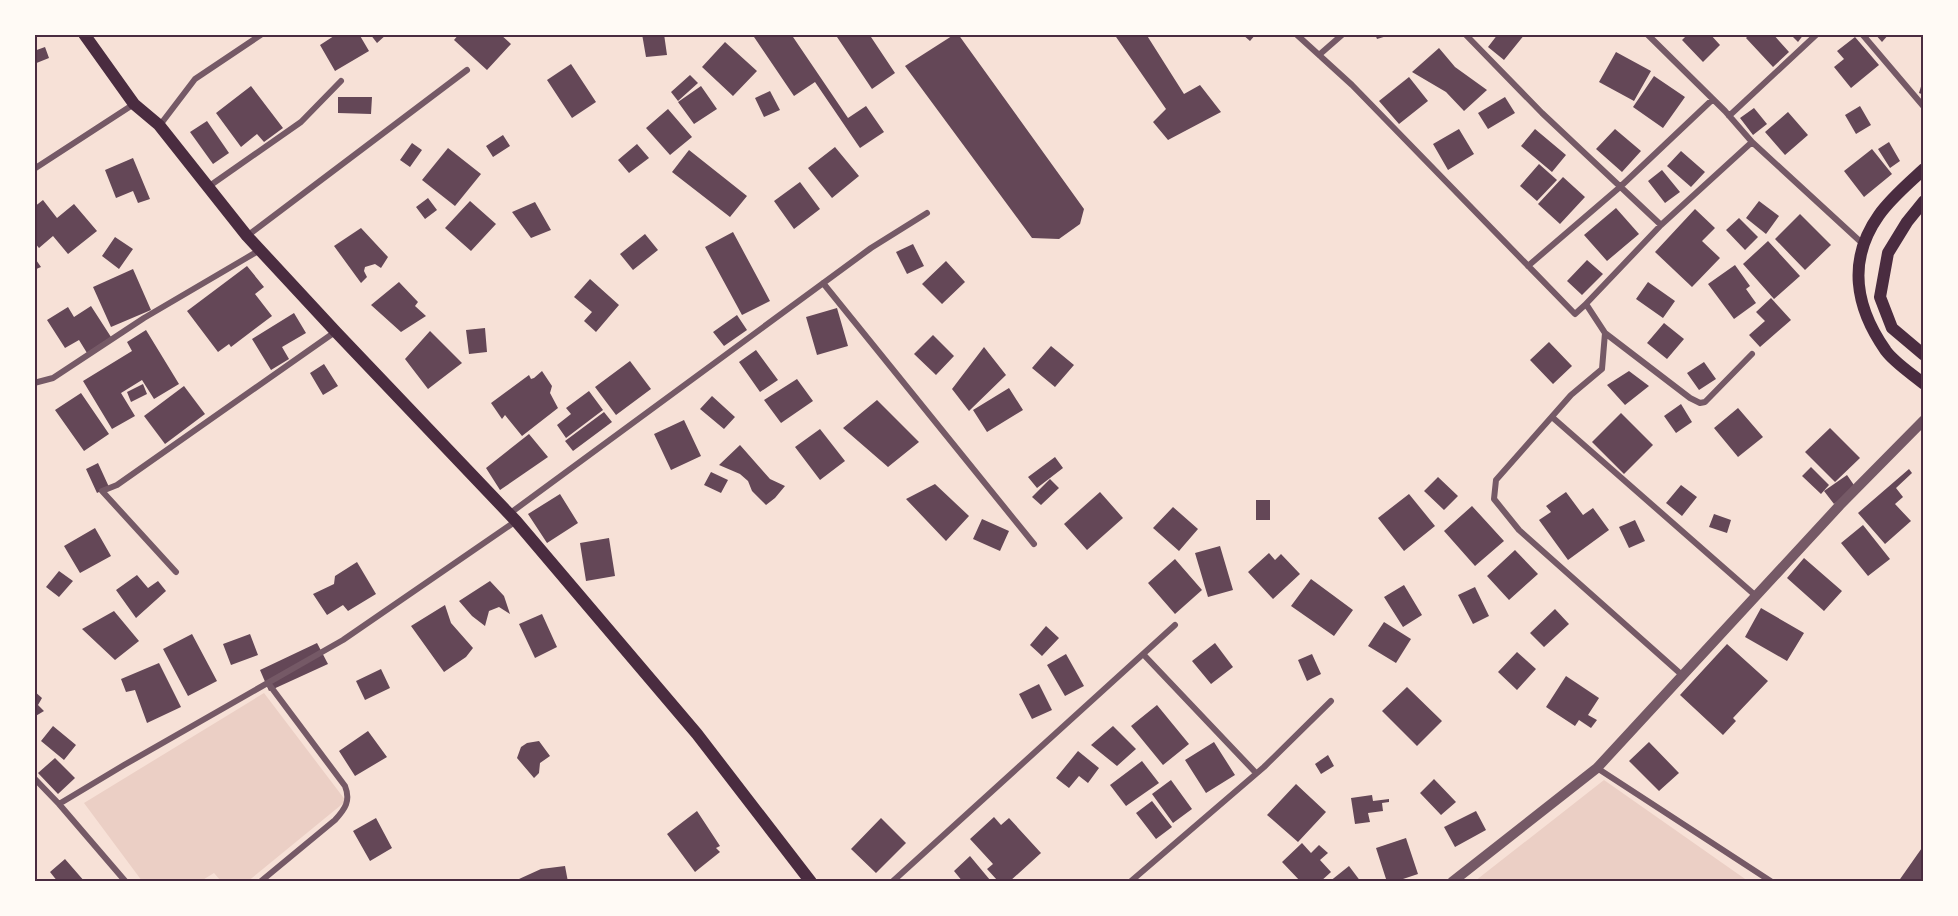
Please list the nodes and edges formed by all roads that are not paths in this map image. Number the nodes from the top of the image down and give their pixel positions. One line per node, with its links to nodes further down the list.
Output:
1 (84, 34): 13 (main road)
2 (262, 34): 16 (street)
3 (1296, 34): 9 (street)
4 (1343, 34): 9 (street)
5 (1465, 34): 21 (street)
6 (1647, 34): 12 (street)
7 (1816, 34): 15 (street)
8 (1862, 34): 14 (street)
9 (1319, 55): 28 (street)
10 (467, 70): 25 (street)
11 (341, 81): 20 (street)
12 (1713, 99): 15 (street); 21 (street)
13 (134, 104): 16 (main road); 18 (street)
14 (1923, 107)
15 (1729, 116): 17 (street)
16 (159, 125): 20 (main road)
17 (1752, 142): 24 (street); 26 (street)
18 (34, 169)
19 (1923, 169): 26 (main road)
20 (208, 187): 25 (main road)
21 (1620, 187): 24 (street); 28 (street)
22 (1923, 201): 34 (main road)
23 (927, 213): 29 (street)
24 (1661, 225): 30 (street)
25 (247, 236): 27 (main road)
26 (1863, 244): 36 (main road)
27 (260, 250): 31 (main road); 35 (street)
28 (1528, 266): 30 (street)
29 (823, 283): 39 (street); 40 (street)
30 (1575, 314): 32 (street)
31 (336, 332): 39 (main road); 41 (street)
32 (1605, 333): 33 (street); 37 (street)
33 (1752, 354)
34 (1923, 355)
35 (34, 383)
36 (1923, 384)
37 (1552, 417): 42 (street); 45 (street)
38 (1923, 420): 42 (street)
39 (512, 517): 46 (street); 54 (main road)
40 (1034, 544)
41 (176, 572)
42 (1756, 596): 45 (street)
43 (1175, 625): 44 (street)
44 (1143, 654): 49 (street); 55 (street)
45 (1682, 675): 48 (street)
46 (268, 683): 51 (street); 53 (street)
47 (1331, 701): 49 (street)
48 (1597, 768): 57 (street); 58 (street)
49 (1256, 773): 56 (street)
50 (34, 778): 51 (street)
51 (59, 804): 52 (street)
52 (126, 882)
53 (260, 882)
54 (811, 882)
55 (892, 882)
56 (1130, 882)
57 (1452, 882)
58 (1772, 882)

